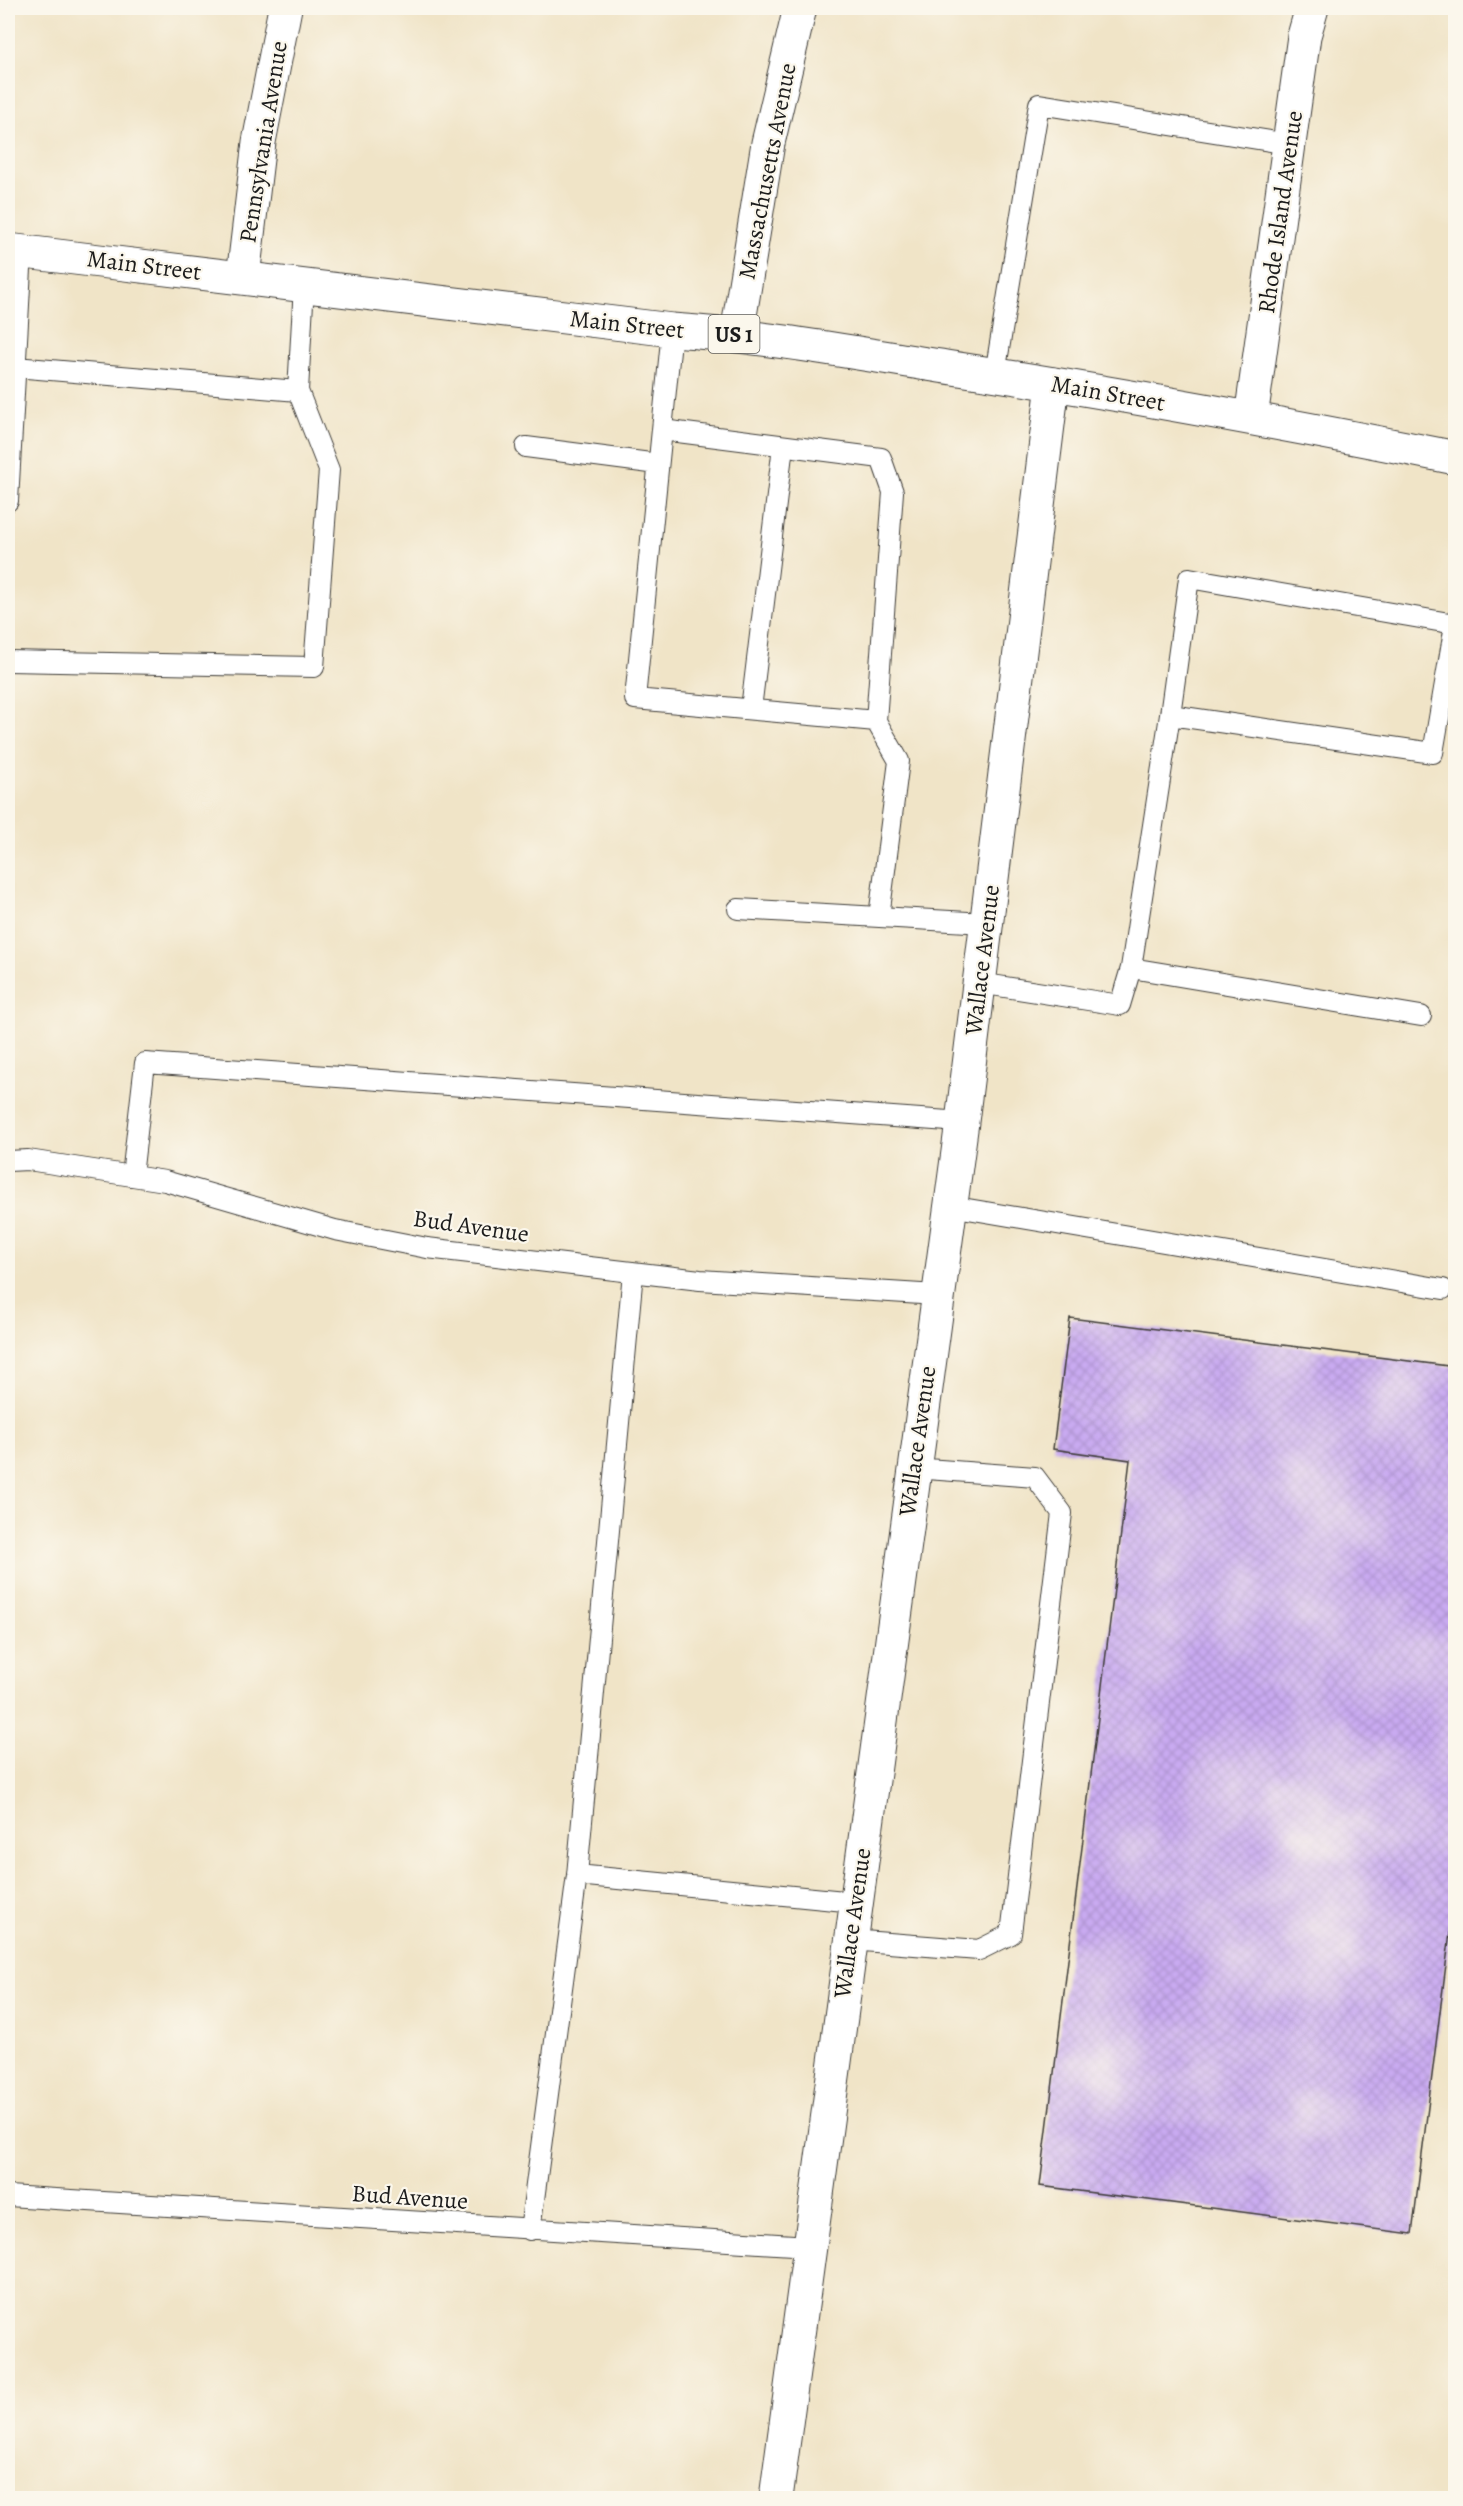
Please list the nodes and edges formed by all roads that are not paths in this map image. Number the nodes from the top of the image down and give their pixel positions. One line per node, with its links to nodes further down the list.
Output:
1 (285, 8): 6 (street, Pennsylvania Avenue)
2 (800, 8): 9 (street, Massachusetts Avenue)
3 (1312, 8): 4 (street, Rhode Island Avenue)
4 (1289, 144): 11 (lane); 14 (street, Rhode Island Avenue)
5 (14, 250): 6 (street, Main Street / US 1); 10 (lane)
6 (243, 277): 7 (street, Main Street / US 1)
7 (304, 285): 8 (street, Main Street / US 1); 13 (lane)
8 (672, 330): 9 (street, Main Street / US 1); 15 (lane)
9 (737, 334): 11 (street, Main Street / US 1)
10 (15, 367): 13 (lane); 20 (lane)
11 (995, 374): 12 (street, Main Street / US 1)
12 (1053, 384): 14 (street, Main Street / US 1); 28 (street, Wallace Avenue)
13 (298, 391): 22 (lane)
14 (1251, 418): 18 (street, Main Street / US 1)
15 (662, 430): 16 (lane); 19 (lane)
16 (783, 446): 23 (lane); 25 (lane)
17 (526, 447): 19 (lane)
18 (1455, 458)
19 (658, 464): 23 (lane)
20 (8, 501)
21 (1455, 622): 24 (lane); 24 (lane)
22 (8, 661)
23 (751, 710): 25 (lane)
24 (1170, 715): 29 (lane)
25 (876, 721): 27 (lane)
26 (738, 909): 27 (lane)
27 (879, 917): 28 (lane)
28 (986, 924): 30 (street, Wallace Avenue)
29 (1131, 968): 30 (lane); 31 (lane)
30 (979, 983): 32 (street, Wallace Avenue)
31 (1421, 1016)
32 (962, 1122): 34 (lane); 35 (street, Wallace Avenue)
33 (8, 1161): 34 (lane, Bud Avenue)
34 (132, 1176): 36 (lane, Bud Avenue)
35 (950, 1206): 37 (lane); 38 (street, Wallace Avenue)
36 (633, 1272): 38 (lane, Bud Avenue); 40 (lane)
37 (1443, 1289)
38 (937, 1295): 39 (street, Wallace Avenue)
39 (913, 1468): 41 (street, Wallace Avenue); 42 (lane)
40 (577, 1875): 41 (lane); 44 (lane)
41 (855, 1902): 42 (street, Wallace Avenue)
42 (850, 1940): 45 (street, Wallace Avenue)
43 (8, 2196): 44 (lane, Bud Avenue)
44 (530, 2230): 45 (lane, Bud Avenue)
45 (809, 2246): 46 (street, Wallace Avenue)
46 (776, 2499)

